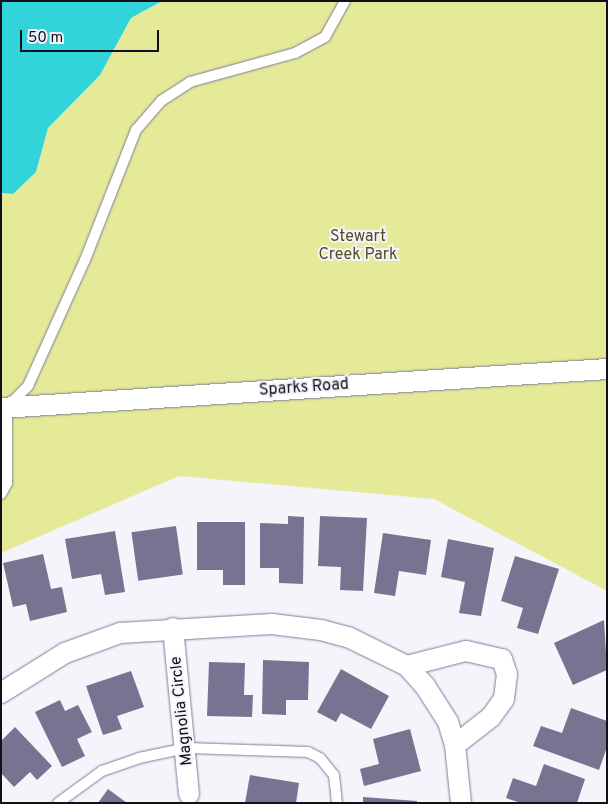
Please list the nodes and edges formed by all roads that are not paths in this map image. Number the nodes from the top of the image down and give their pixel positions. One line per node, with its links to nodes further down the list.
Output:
1 (345, 1): 3 (lane)
2 (607, 368): 3 (street, Sparks Road)
3 (4, 407): 4 (lane)
4 (1, 494)
5 (173, 628): 6 (street); 7 (street); 9 (street, Magnolia Circle)
6 (406, 666): 8 (street); 8 (street)
7 (1, 693)
8 (455, 745): 13 (street)
9 (187, 748): 10 (street, Magnolia Circle); 11 (lane); 12 (lane)
10 (189, 794)
11 (58, 803)
12 (337, 803)
13 (460, 803)

